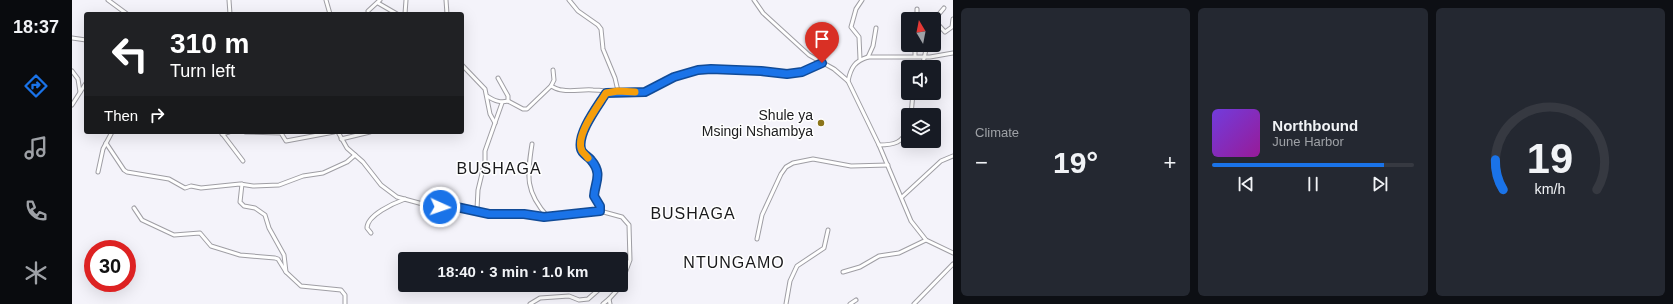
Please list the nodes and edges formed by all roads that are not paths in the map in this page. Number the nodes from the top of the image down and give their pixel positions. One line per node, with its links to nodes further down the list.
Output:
1 (108, 0): 12 (street)
2 (229, 0): 13 (street)
3 (326, 0): 14 (street)
4 (446, 0): 17 (street)
5 (568, 0): 40 (street)
6 (754, 0): 32 (street)
7 (862, 0): 30 (street)
8 (405, 1): 16 (street)
9 (379, 2): 11 (street); 15 (street)
10 (944, 8): 18 (street)
11 (368, 11)
12 (124, 12)
13 (230, 12)
14 (329, 12)
15 (394, 12)
16 (405, 12)
17 (447, 12)
18 (941, 12)
19 (953, 19): 21 (street)
20 (876, 28): 29 (street)
21 (941, 28)
22 (72, 38): 23 (street)
23 (84, 40)
24 (915, 52): 27 (street)
25 (925, 52): 28 (street)
26 (953, 53): 28 (street)
27 (915, 56): 28 (street); 29 (street)
28 (924, 56): 31 (street)
29 (868, 57): 30 (street)
30 (860, 59): 37 (street)
31 (923, 60)
32 (822, 63): 37 (street); 40 (street)
33 (464, 67): 43 (street)
34 (553, 70): 39 (street)
35 (72, 71): 41 (street)
36 (498, 78): 44 (street)
37 (848, 81): 58 (street)
38 (84, 86): 41 (street)
39 (551, 86): 42 (street); 44 (street)
40 (618, 91): 42 (street)
41 (80, 92): 46 (street)
42 (606, 93): 68 (street)
43 (487, 96): 45 (street); 47 (street)
44 (508, 101): 45 (street)
45 (502, 103): 47 (street)
46 (72, 105)
47 (495, 124): 69 (street)
48 (111, 134): 56 (street)
49 (223, 134): 61 (street)
50 (282, 134): 51 (street)
51 (323, 134)
52 (339, 134): 54 (street)
53 (362, 134): 54 (street)
54 (341, 139): 59 (street)
55 (901, 140): 58 (street)
56 (106, 143): 63 (street); 64 (street)
57 (532, 144): 70 (street)
58 (879, 145): 62 (street)
59 (355, 156): 64 (street); 66 (street)
60 (953, 156): 65 (street)
61 (243, 161)
62 (888, 166): 65 (street); 73 (street)
63 (98, 172)
64 (242, 184): 78 (street)
65 (902, 197): 74 (street)
66 (405, 199): 69 (street); 72 (street)
67 (134, 208): 78 (street)
68 (600, 211): 70 (street); 76 (street)
69 (479, 213): 70 (street)
70 (548, 217)
71 (828, 230): 88 (street)
72 (371, 233)
73 (756, 239)
74 (926, 240): 75 (street); 79 (street)
75 (953, 253)
76 (628, 264)
77 (953, 264): 90 (street)
78 (286, 272): 84 (street)
79 (843, 272)
80 (596, 292): 85 (street)
81 (615, 292): 82 (street)
82 (609, 299): 86 (street); 87 (street)
83 (856, 300): 89 (street)
84 (345, 304)
85 (530, 304)
86 (603, 304)
87 (610, 304)
88 (786, 304)
89 (850, 304)
90 (914, 304)

